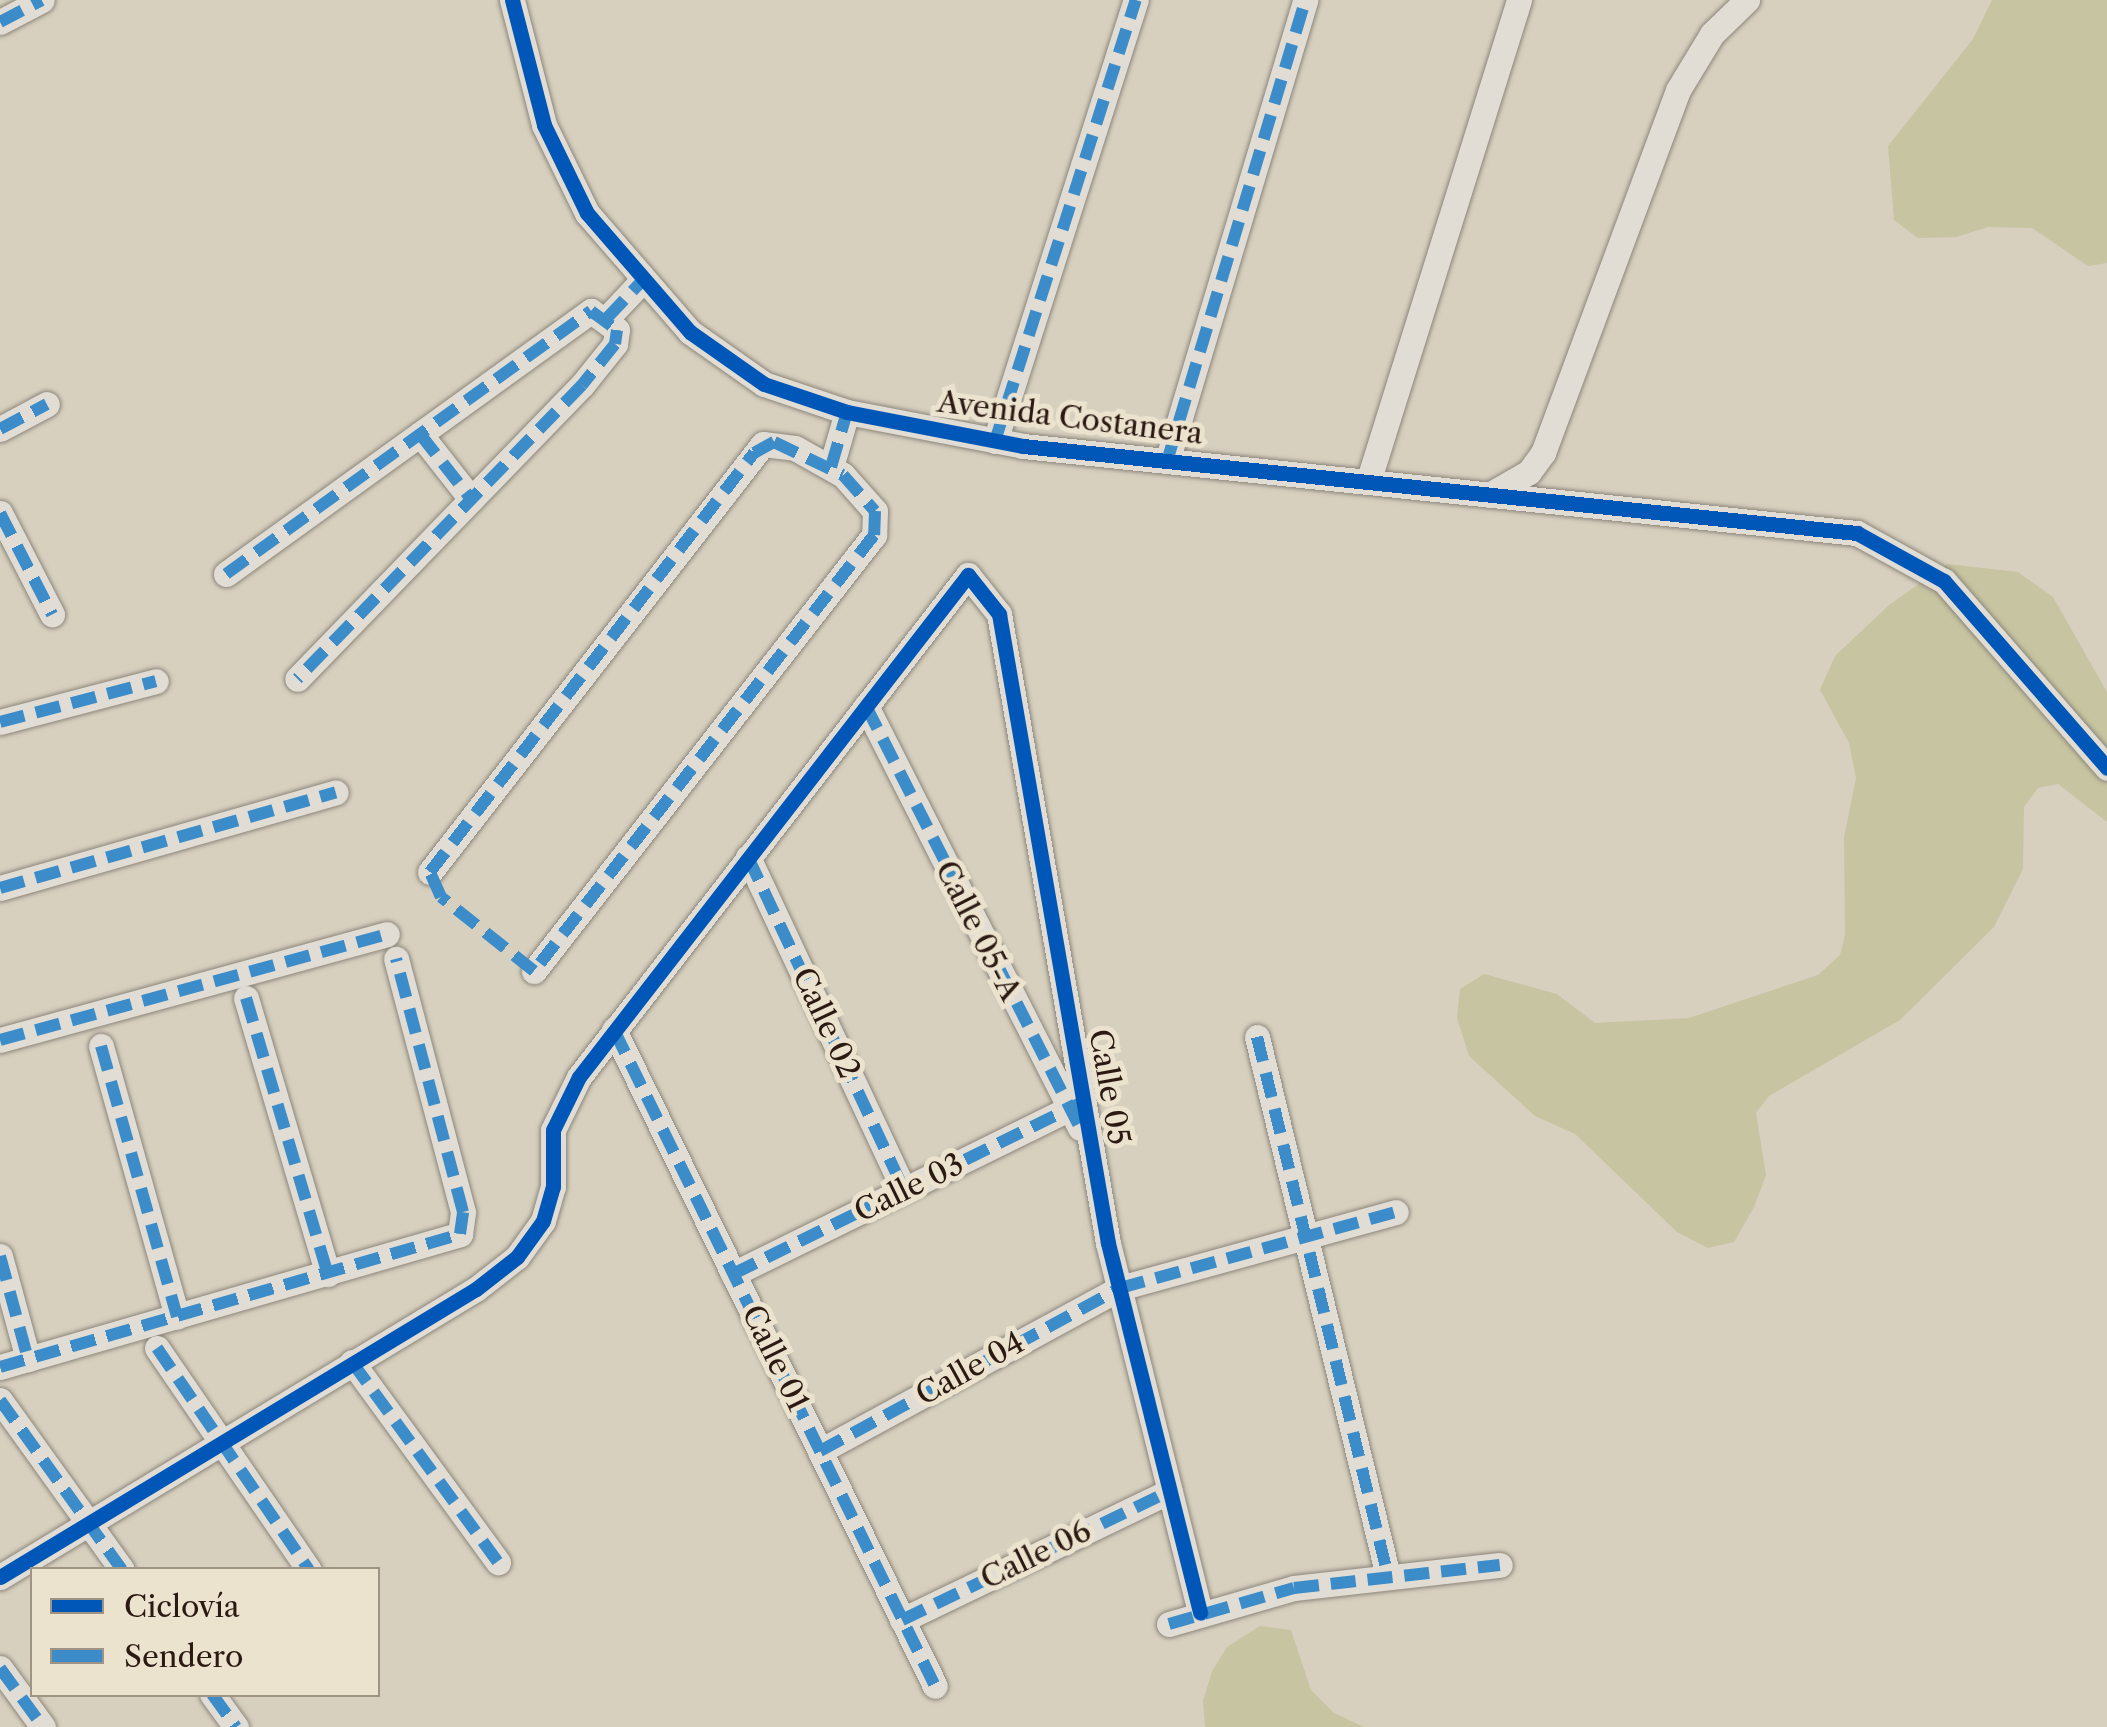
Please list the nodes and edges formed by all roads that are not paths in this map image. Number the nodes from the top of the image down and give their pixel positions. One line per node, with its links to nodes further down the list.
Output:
1 (42, 0): 7 (street)
2 (512, 0): 8 (street, Avenida Costanera)
3 (1136, 0): 14 (street)
4 (1305, 0): 15 (street)
5 (1519, 0): 17 (street)
6 (1747, 0): 18 (street)
7 (0, 22)
8 (642, 281): 9 (street); 11 (street, Avenida Costanera)
9 (606, 318): 13 (street); 19 (street)
10 (47, 404): 12 (street)
11 (847, 412): 14 (street, Avenida Costanera); 16 (street)
12 (0, 430)
13 (420, 434): 19 (street); 21 (street)
14 (995, 441): 15 (street, Avenida Costanera)
15 (1168, 458): 17 (street, Avenida Costanera)
16 (831, 467): 30 (street); 34 (street)
17 (1369, 478): 18 (street, Avenida Costanera)
18 (1489, 496): 27 (street, Avenida Costanera)
19 (470, 499): 23 (street)
20 (0, 513): 22 (street)
21 (226, 574)
22 (52, 614)
23 (297, 679)
24 (156, 681): 26 (street)
25 (866, 706): 29 (street); 40 (street, Calle 05-A); 40 (street, Calle 05)
26 (0, 722)
27 (2107, 768)
28 (336, 792): 31 (street)
29 (748, 856): 36 (street); 41 (street, Calle 02)
30 (430, 872)
31 (0, 888)
32 (387, 934): 38 (street)
33 (396, 959): 45 (street)
34 (534, 971)
35 (246, 998): 45 (street)
36 (614, 1030): 46 (street, Calle 01); 51 (street)
37 (1258, 1037): 43 (street)
38 (0, 1040)
39 (102, 1046): 48 (street)
40 (1077, 1105): 41 (street, Calle 03); 47 (street, Calle 05)
41 (904, 1190): 46 (street, Calle 03)
42 (1396, 1212): 43 (street, Calle 04)
43 (1305, 1236): 47 (street, Calle 04); 62 (street)
44 (0, 1256): 50 (street)
45 (328, 1274): 48 (street)
46 (733, 1274): 55 (street, Calle 01)
47 (1120, 1288): 55 (street, Calle 04); 56 (street, Calle 05)
48 (178, 1317): 50 (street)
49 (157, 1348): 54 (street)
50 (28, 1359): 52 (street)
51 (352, 1362): 54 (street); 58 (street)
52 (0, 1367)
53 (0, 1400): 57 (street)
54 (219, 1441): 57 (street); 61 (street)
55 (820, 1450): 65 (street, Calle 01)
56 (1170, 1492): 64 (street, Calle 05); 65 (street, Calle 06)
57 (86, 1520): 60 (street); 63 (street)
58 (498, 1562)
59 (1500, 1565): 62 (street)
60 (120, 1567)
61 (307, 1567)
62 (1388, 1576): 64 (street)
63 (0, 1577)
64 (1200, 1613): 66 (street)
65 (902, 1620): 68 (street, Calle 01)
66 (1169, 1624)
67 (0, 1668): 70 (street)
68 (935, 1686)
69 (214, 1697): 71 (street)
70 (43, 1727)
71 (236, 1727)

